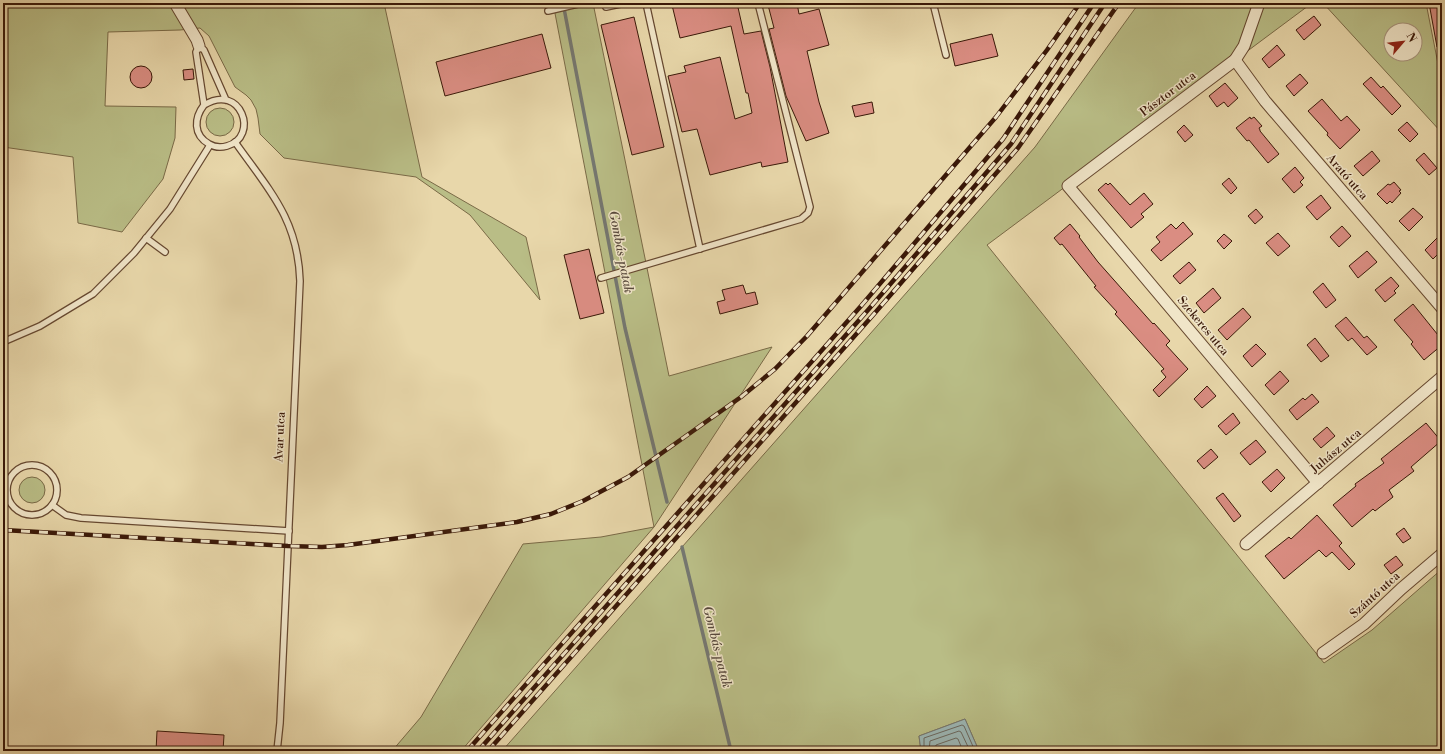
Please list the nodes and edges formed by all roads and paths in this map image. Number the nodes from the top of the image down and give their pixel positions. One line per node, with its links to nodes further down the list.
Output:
1 (175, 3): 10 (street)
2 (582, 3): 9 (lane)
3 (606, 3): 4 (lane)
4 (625, 3)
5 (646, 3): 19 (lane)
6 (758, 3): 19 (lane)
7 (933, 3): 11 (lane)
8 (1259, 3): 12 (street, Pásztor utca)
9 (548, 11)
10 (198, 46): 13 (lane); 14 (lane)
11 (946, 55)
12 (1234, 60): 17 (street, Pásztor utca); 22 (street, Arató utca)
13 (226, 100): 14 (lane); 15 (lane)
14 (204, 105): 16 (lane)
15 (235, 142): 16 (lane); 27 (lane, Avar utca)
16 (210, 145): 18 (lane)
17 (1068, 186): 25 (street, Szekeres utca)
18 (146, 238): 20 (lane); 23 (lane)
19 (700, 249): 21 (lane)
20 (165, 252)
21 (601, 278)
22 (1442, 308)
23 (3, 342)
24 (1442, 377): 25 (street, Juhász utca)
25 (1318, 483): 28 (street, Juhász utca)
26 (52, 505): 26 (lane); 27 (lane)
27 (288, 531): 31 (lane, Avar utca)
28 (1246, 544)
29 (1442, 554): 30 (street, Szántó utca)
30 (1323, 653)
31 (277, 751)

